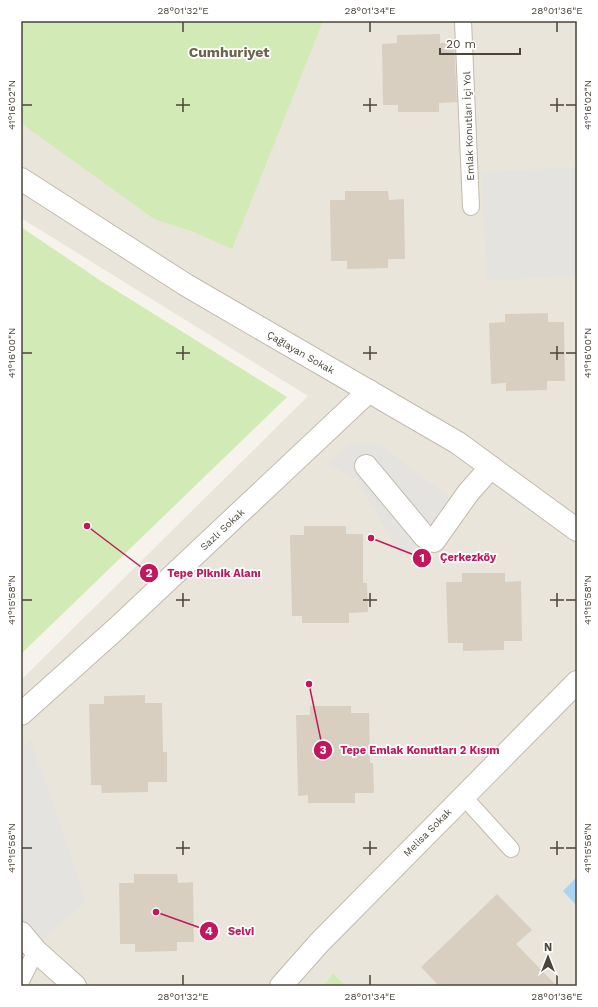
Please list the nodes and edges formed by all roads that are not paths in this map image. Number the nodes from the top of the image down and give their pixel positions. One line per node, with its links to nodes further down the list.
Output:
1 (464, 21): 3 (lane, Emlak Konutları İçi Yol)
2 (21, 179): 4 (street, Çağlayan Sokak)
3 (471, 207)
4 (369, 391): 6 (street, Çağlayan Sokak); 9 (street, Sazlı Sokak)
5 (366, 466): 6 (street)
6 (491, 467): 7 (street, Çağlayan Sokak)
7 (576, 529)
8 (577, 682): 10 (street, Melisa Sokak)
9 (21, 714)
10 (463, 796): 11 (lane); 16 (street, Melisa Sokak)
11 (511, 849)
12 (21, 933): 13 (street)
13 (36, 951): 14 (lane); 15 (street)
14 (21, 981)
15 (75, 986)
16 (281, 986)

